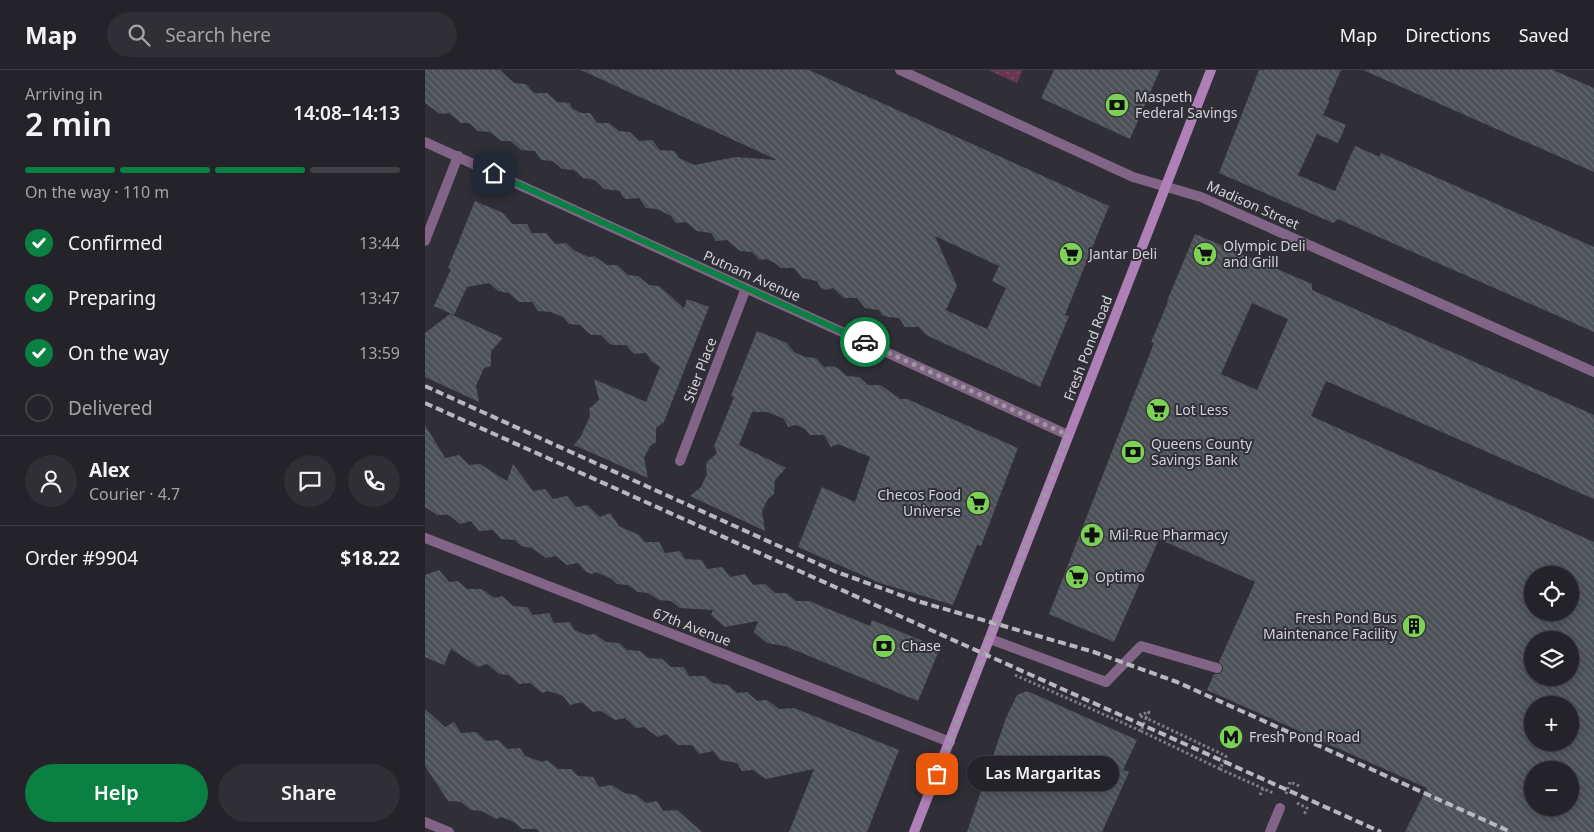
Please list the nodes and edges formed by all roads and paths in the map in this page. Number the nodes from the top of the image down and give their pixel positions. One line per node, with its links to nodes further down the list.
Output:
1 (900, 70): 5 (street, Madison Street)
2 (1211, 70): 5 (main road, Fresh Pond Road)
3 (425, 142): 4 (street, Putnam Avenue)
4 (458, 156): 6 (street); 7 (street, Putnam Avenue)
5 (1166, 186): 8 (street, Madison Street); 9 (main road, Fresh Pond Road)
6 (425, 241)
7 (746, 288): 9 (street, Putnam Avenue); 10 (street, Stier Place)
8 (1594, 372)
9 (1068, 435): 12 (main road, Fresh Pond Road)
10 (680, 461)
11 (425, 538): 16 (street, 67th Avenue)
12 (990, 639): 13 (street); 16 (main road, Fresh Pond Road)
13 (1217, 668)
14 (1015, 675): 15 (path)
15 (1141, 731): 17 (path); 17 (path)
16 (950, 742): 28 (main road, Fresh Pond Road)
17 (1220, 769): 20 (path)
18 (1290, 782): 19 (path)
19 (1299, 786)
20 (1263, 788): 21 (path); 22 (path)
21 (1275, 794)
22 (1259, 795)
23 (1280, 808): 29 (street)
24 (1307, 808): 25 (path)
25 (1304, 815)
26 (425, 822): 27 (street)
27 (449, 832)
28 (914, 832)
29 (1270, 832)

